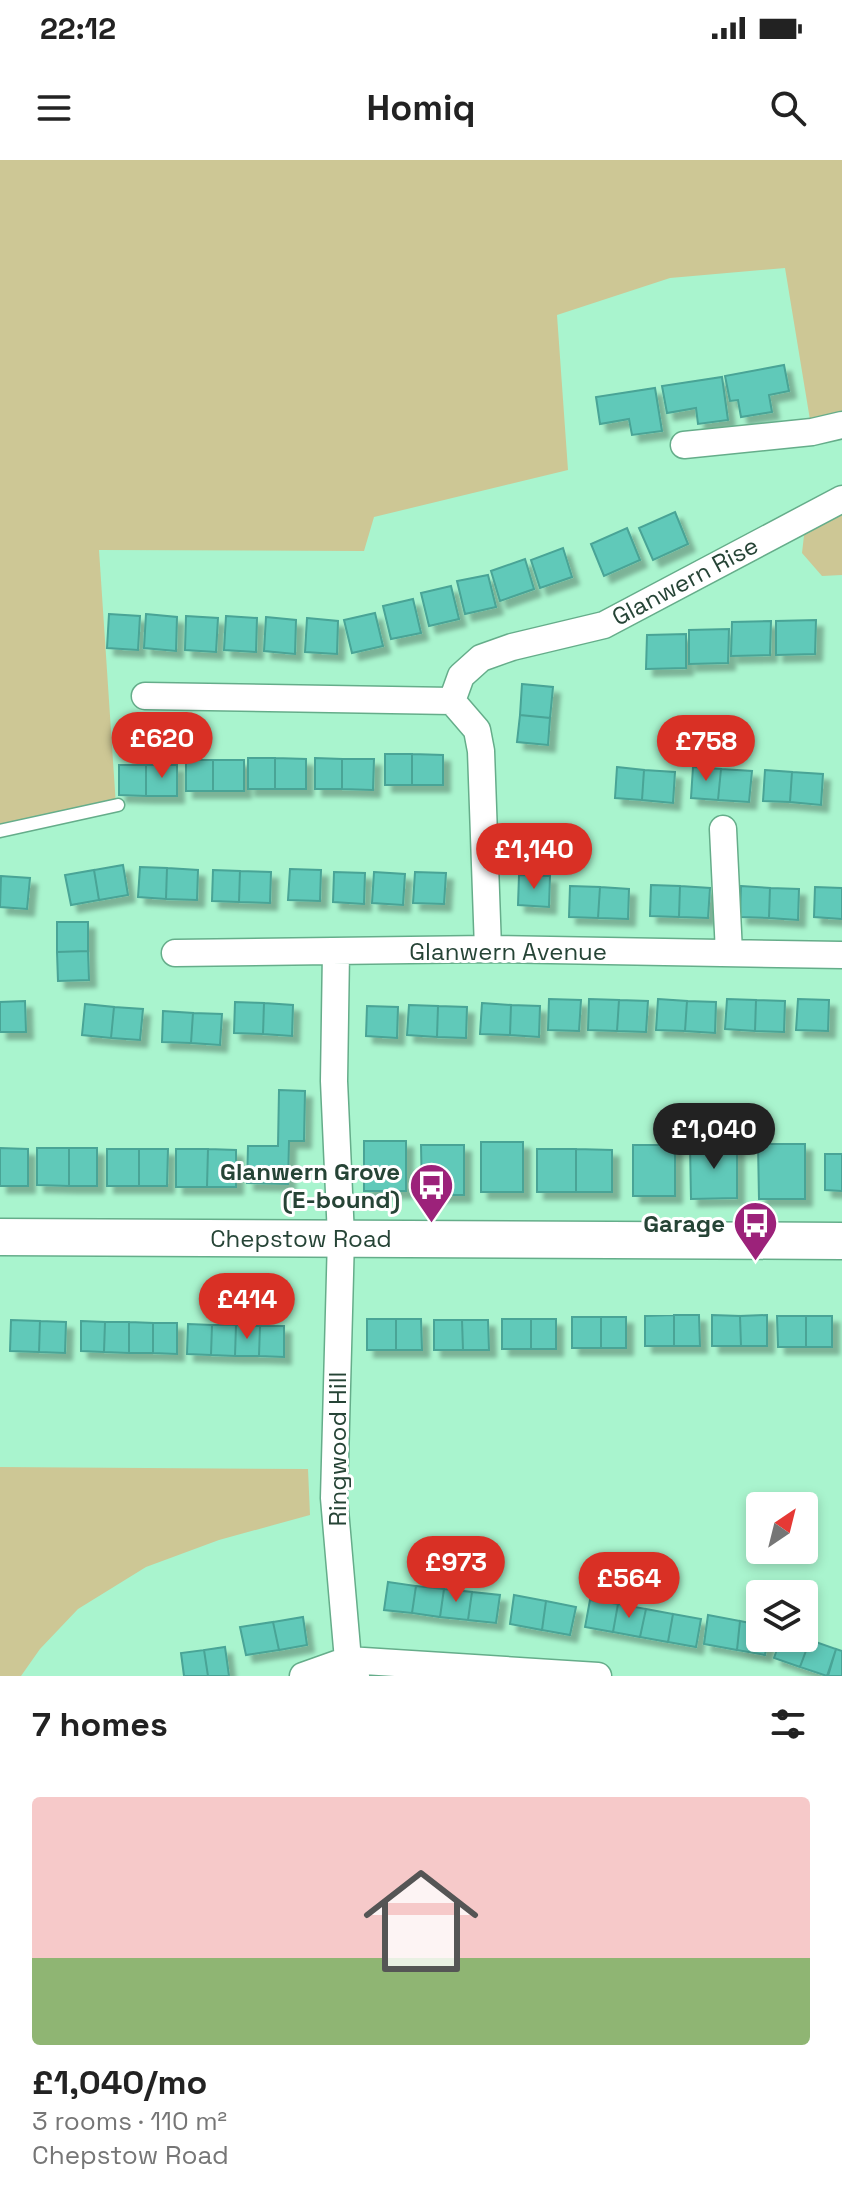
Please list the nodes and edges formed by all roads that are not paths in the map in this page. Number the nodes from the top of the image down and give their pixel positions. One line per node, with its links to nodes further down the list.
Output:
1 (842, 425): 2 (street)
2 (684, 445)
3 (842, 499): 5 (street, Glanwern Rise)
4 (145, 696): 5 (street)
5 (452, 701): 9 (street)
6 (118, 805): 8 (lane)
7 (723, 829): 12 (street)
8 (0, 831)
9 (488, 949): 10 (street, Glanwern Avenue); 12 (street, Glanwern Avenue)
10 (336, 952): 11 (street, Glanwern Avenue); 15 (street, Ringwood Hill)
11 (175, 953)
12 (729, 953): 13 (street, Glanwern Avenue)
13 (842, 955)
14 (0, 1237): 15 (main road, Chepstow Road)
15 (341, 1237): 16 (main road, Chepstow Road); 17 (street, Ringwood Hill)
16 (842, 1241)
17 (352, 1668): 18 (street); 19 (street)
18 (303, 1676)
19 (598, 1676)

